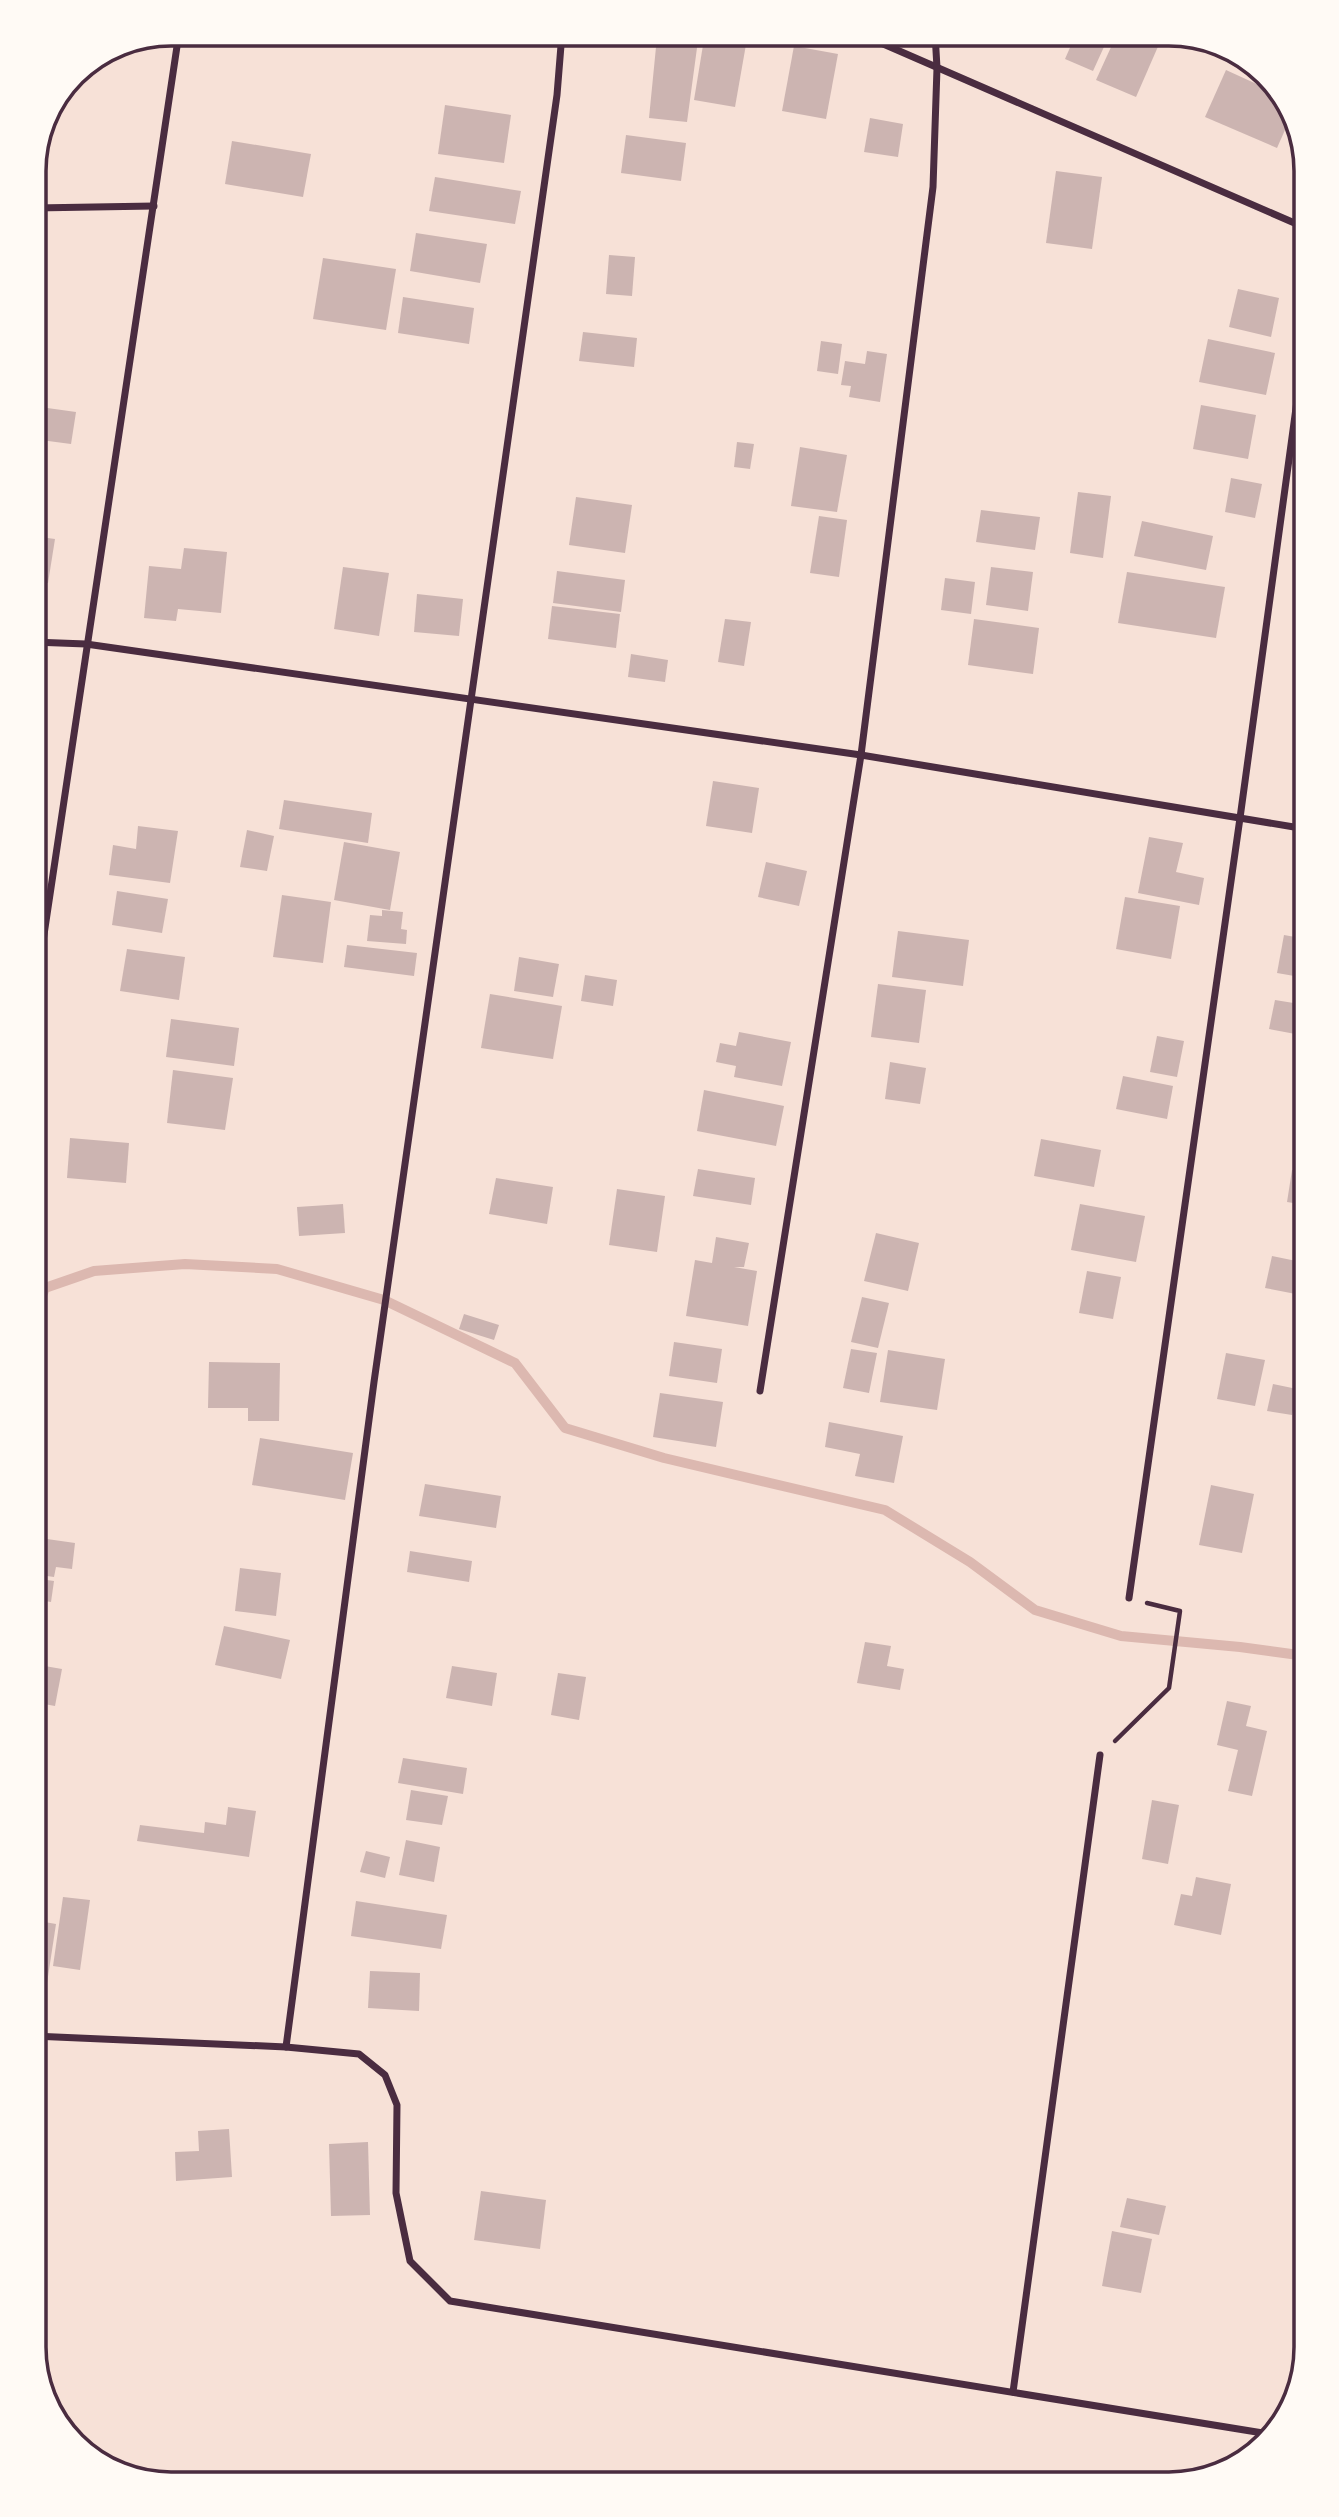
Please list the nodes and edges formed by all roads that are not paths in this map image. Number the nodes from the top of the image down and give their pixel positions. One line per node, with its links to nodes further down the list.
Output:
1 (177, 46): 6 (street)
2 (561, 46): 12 (street)
3 (887, 46): 5 (street)
4 (936, 46): 5 (street)
5 (937, 68): 8 (street); 13 (street)
6 (154, 206): 7 (street); 11 (street)
7 (46, 208)
8 (1294, 223)
9 (1294, 423): 14 (street)
10 (46, 642): 11 (street)
11 (86, 644): 12 (street); 16 (street)
12 (471, 699): 13 (street); 21 (street)
13 (861, 755): 14 (street); 17 (street)
14 (1240, 818): 15 (street); 18 (street)
15 (1294, 828)
16 (46, 919)
17 (760, 1391)
18 (1129, 1598)
19 (1100, 1755): 22 (street)
20 (46, 2037): 21 (street)
21 (286, 2047): 22 (street)
22 (1013, 2392): 23 (street)
23 (1260, 2432)

